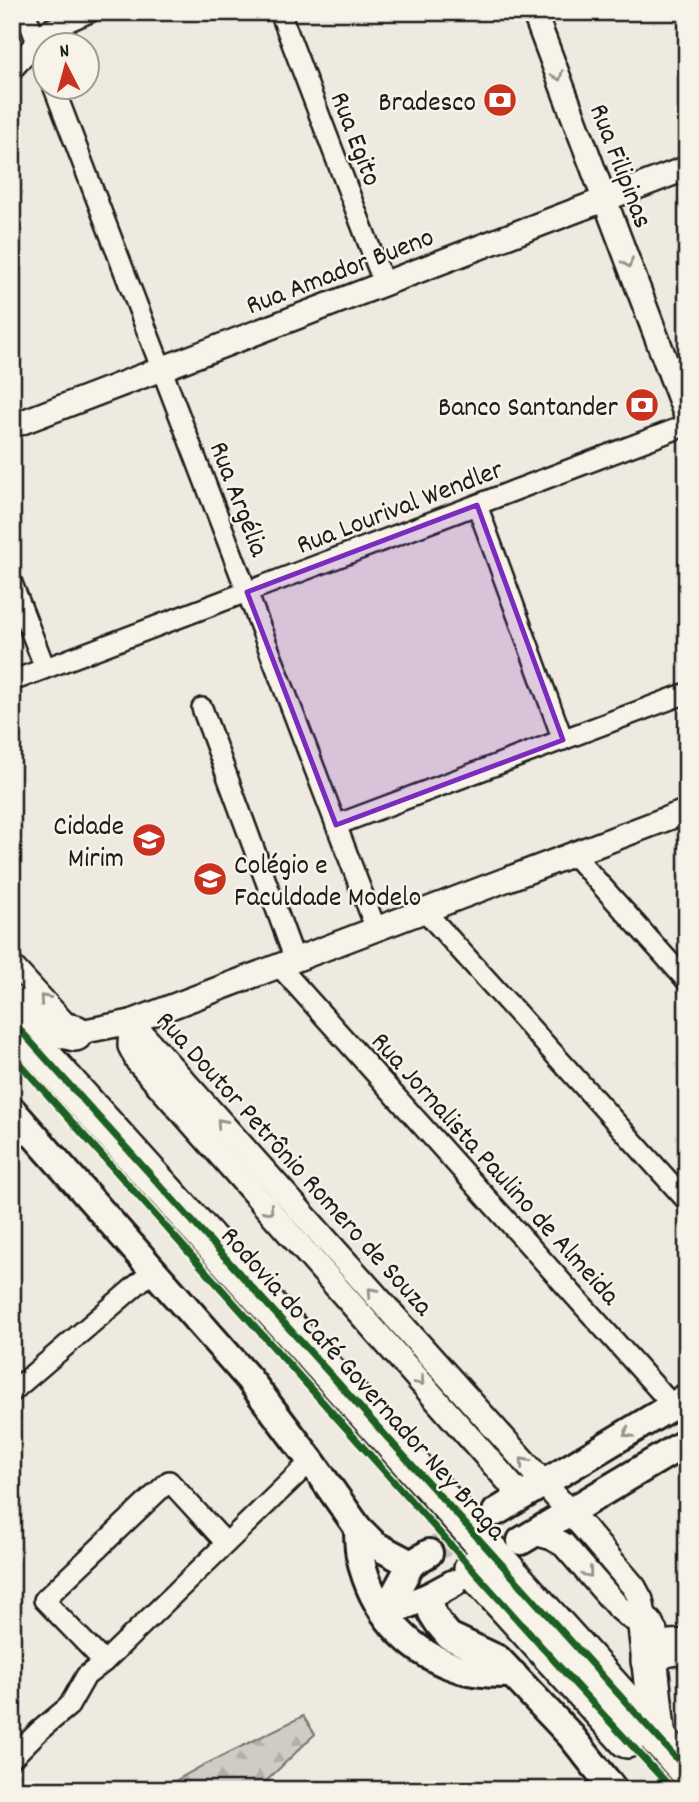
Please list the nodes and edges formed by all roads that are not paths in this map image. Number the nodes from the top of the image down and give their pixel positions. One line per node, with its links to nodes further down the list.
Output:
1 (25, 12): 5 (street)
2 (90, 12): 6 (street)
3 (280, 12): 12 (street, Rua Egito)
4 (534, 12): 11 (street, Rua Filipinas, one-way to 11)
5 (33, 32)
6 (45, 32)
7 (32, 46): 8 (street)
8 (12, 70)
9 (59, 102): 13 (street, Rua Argélia)
10 (687, 168): 11 (street, Rua Amador Bueno)
11 (604, 199): 12 (street, Rua Amador Bueno); 14 (street, Rua Filipinas, one-way to 14)
12 (384, 284): 13 (street, Rua Amador Bueno)
13 (162, 369): 16 (street, Rua Amador Bueno); 19 (street, Rua Argélia)
14 (687, 418)
15 (687, 425): 17 (street, Rua Lourival Wendler)
16 (12, 426)
17 (477, 505): 19 (street, Rua Lourival Wendler); 24 (street)
18 (12, 583): 20 (street)
19 (247, 592): 20 (street, Rua Lourival Wendler); 26 (street, Rua Argélia)
20 (45, 668): 21 (street, Rua Lourival Wendler)
21 (12, 681)
22 (687, 693): 24 (street)
23 (202, 708): 30 (street)
24 (563, 740): 26 (street)
25 (687, 811): 27 (street)
26 (336, 825): 29 (street, Rua Argélia)
27 (573, 854): 28 (street); 32 (street)
28 (424, 910): 29 (street); 39 (street)
29 (376, 929): 30 (street)
30 (287, 963): 35 (street); 42 (street, Rua Jornalista Paulino de Almeida)
31 (12, 964): 36 (street, one-way to 31)
32 (687, 981)
33 (12, 1004): 36 (highway)
34 (12, 1021): 60 (highway, Rodovia do Café Governador Ney Braga)
35 (131, 1022): 36 (street); 45 (street, Rua Doutor Petrônio Romero de Souza)
36 (75, 1034)
37 (12, 1055): 64 (highway, Rodovia do Café Governador Ney Braga)
38 (12, 1110): 40 (main road)
39 (687, 1201)
40 (154, 1270): 41 (street); 44 (main road)
41 (12, 1392)
42 (680, 1402): 45 (main road, one-way to 45)
43 (687, 1442): 47 (main road)
44 (311, 1461): 48 (main road); 50 (street)
45 (533, 1490): 46 (main road); 47 (street, Rua Doutor Petrônio Romero de Souza)
46 (496, 1512)
47 (570, 1512): 49 (main road); 55 (street, Rua Doutor Petrônio Romero de Souza)
48 (358, 1528): 51 (main road); 54 (main road); 59 (main road)
49 (528, 1537): 55 (street, one-way to 55)
50 (226, 1543): 58 (street); 58 (street)
51 (420, 1558): 53 (main road); 54 (main road)
52 (454, 1583): 53 (main road)
53 (430, 1596): 54 (main road); 59 (main road)
54 (396, 1604): 59 (main road)
55 (646, 1626): 56 (street); 57 (highway)
56 (687, 1647): 57 (highway)
57 (649, 1661): 60 (highway)
58 (104, 1662): 61 (street)
59 (513, 1674): 63 (main road)
60 (658, 1739): 62 (highway, Rodovia do Café Governador Ney Braga)
61 (12, 1758)
62 (687, 1770)
63 (614, 1790)
64 (673, 1790)

